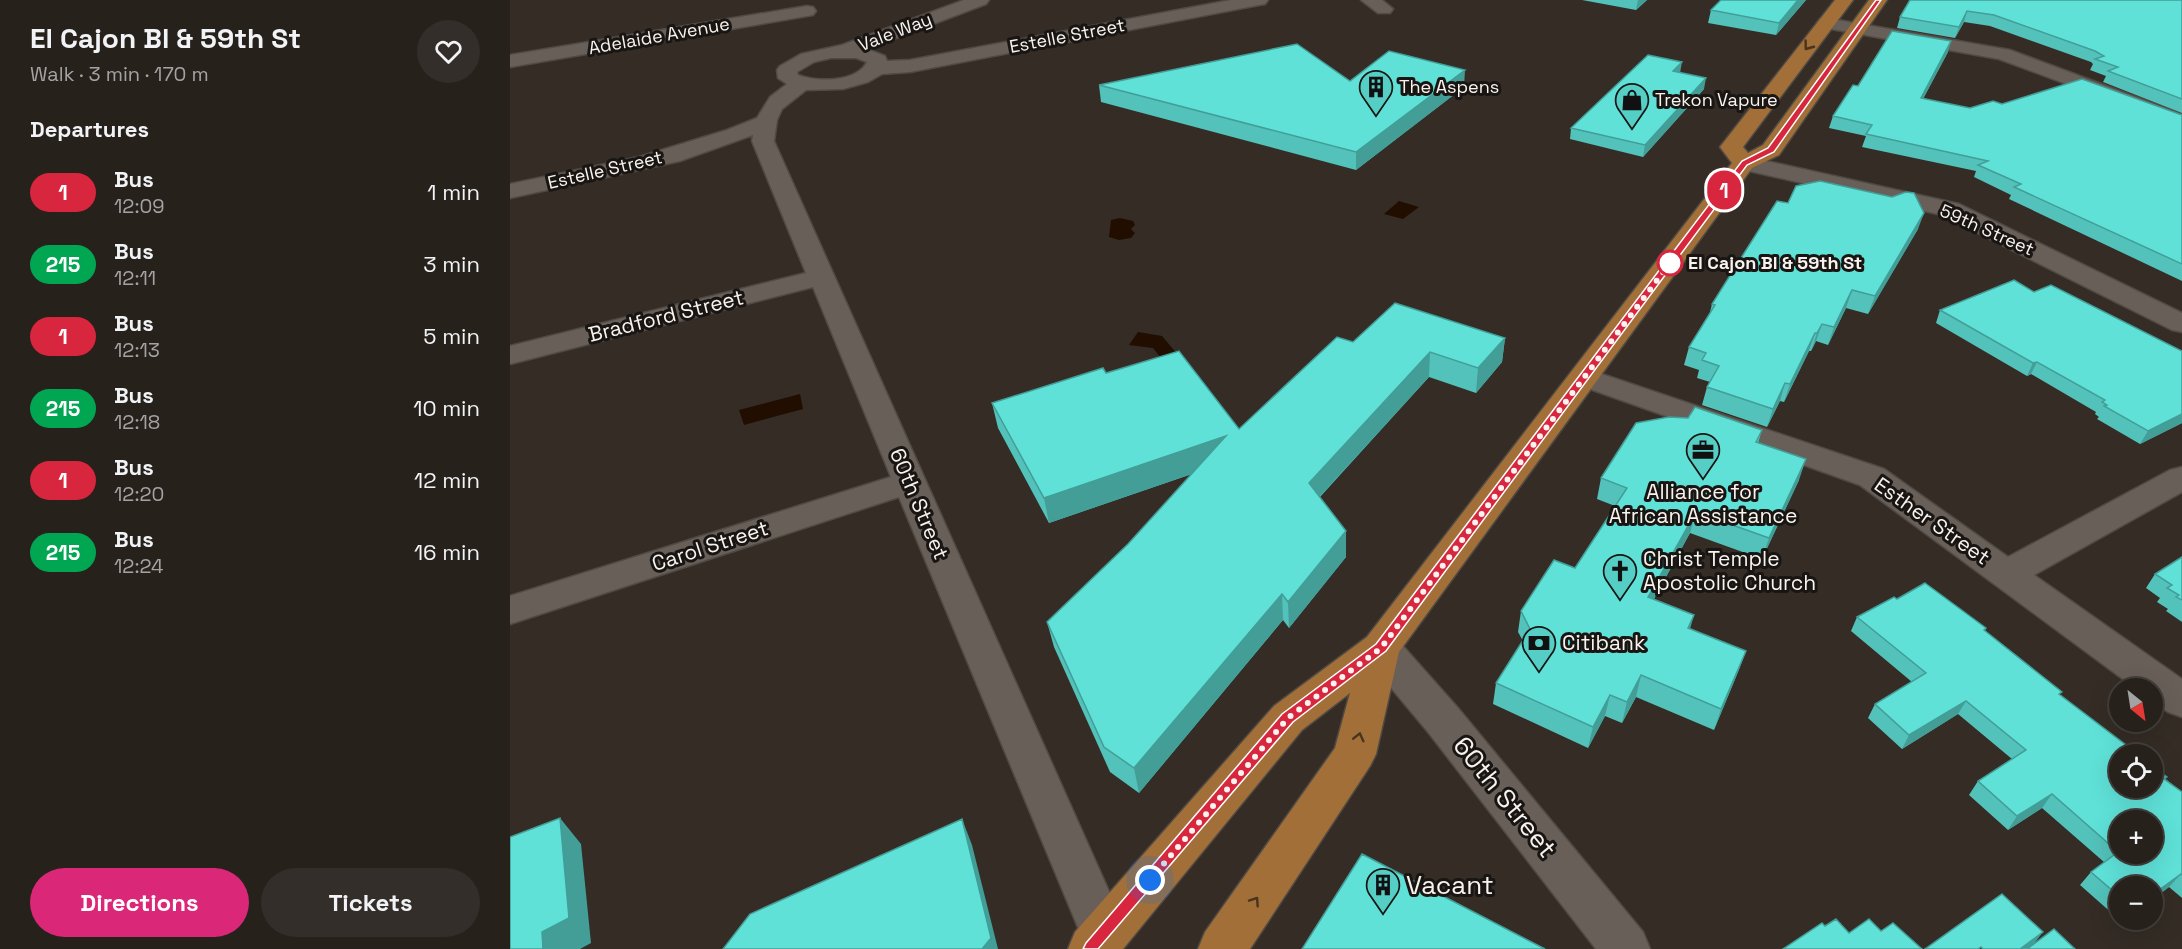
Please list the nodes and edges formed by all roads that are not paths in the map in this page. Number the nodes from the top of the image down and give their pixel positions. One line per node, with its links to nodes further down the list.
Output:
1 (980, 0): 9 (street, Vale Way)
2 (1259, 0): 11 (street, Estelle Street)
3 (1844, 0): 6 (main road)
4 (1878, 0): 7 (main road)
5 (804, 6): 8 (street); 10 (street, Adelaide Avenue)
6 (1826, 23): 7 (street); 15 (main road, one-way to 15)
7 (1857, 28): 13 (street); 15 (main road)
8 (817, 40): 9 (street); 12 (street)
9 (845, 51): 11 (street)
10 (510, 61)
11 (875, 69): 12 (street)
12 (801, 84): 14 (street)
13 (2182, 121)
14 (765, 122): 16 (street, Estelle Street); 17 (street, 60th Street)
15 (1744, 163): 18 (street, 59th Street); 20 (main road)
16 (510, 191)
17 (822, 277): 19 (street, Bradford Street); 22 (street, 60th Street)
18 (2182, 324)
19 (510, 355)
20 (1584, 377): 23 (street, Esther Street); 25 (main road)
21 (2182, 478): 23 (street)
22 (910, 482): 24 (street, Carol Street); 27 (street, 60th Street)
23 (2006, 574): 26 (street, Esther Street)
24 (510, 610)
25 (1381, 648): 27 (main road); 28 (main road, one-way to 25); 29 (street, 60th Street)
26 (2182, 700)
27 (1098, 942)
28 (1222, 949)
29 (1626, 949)

